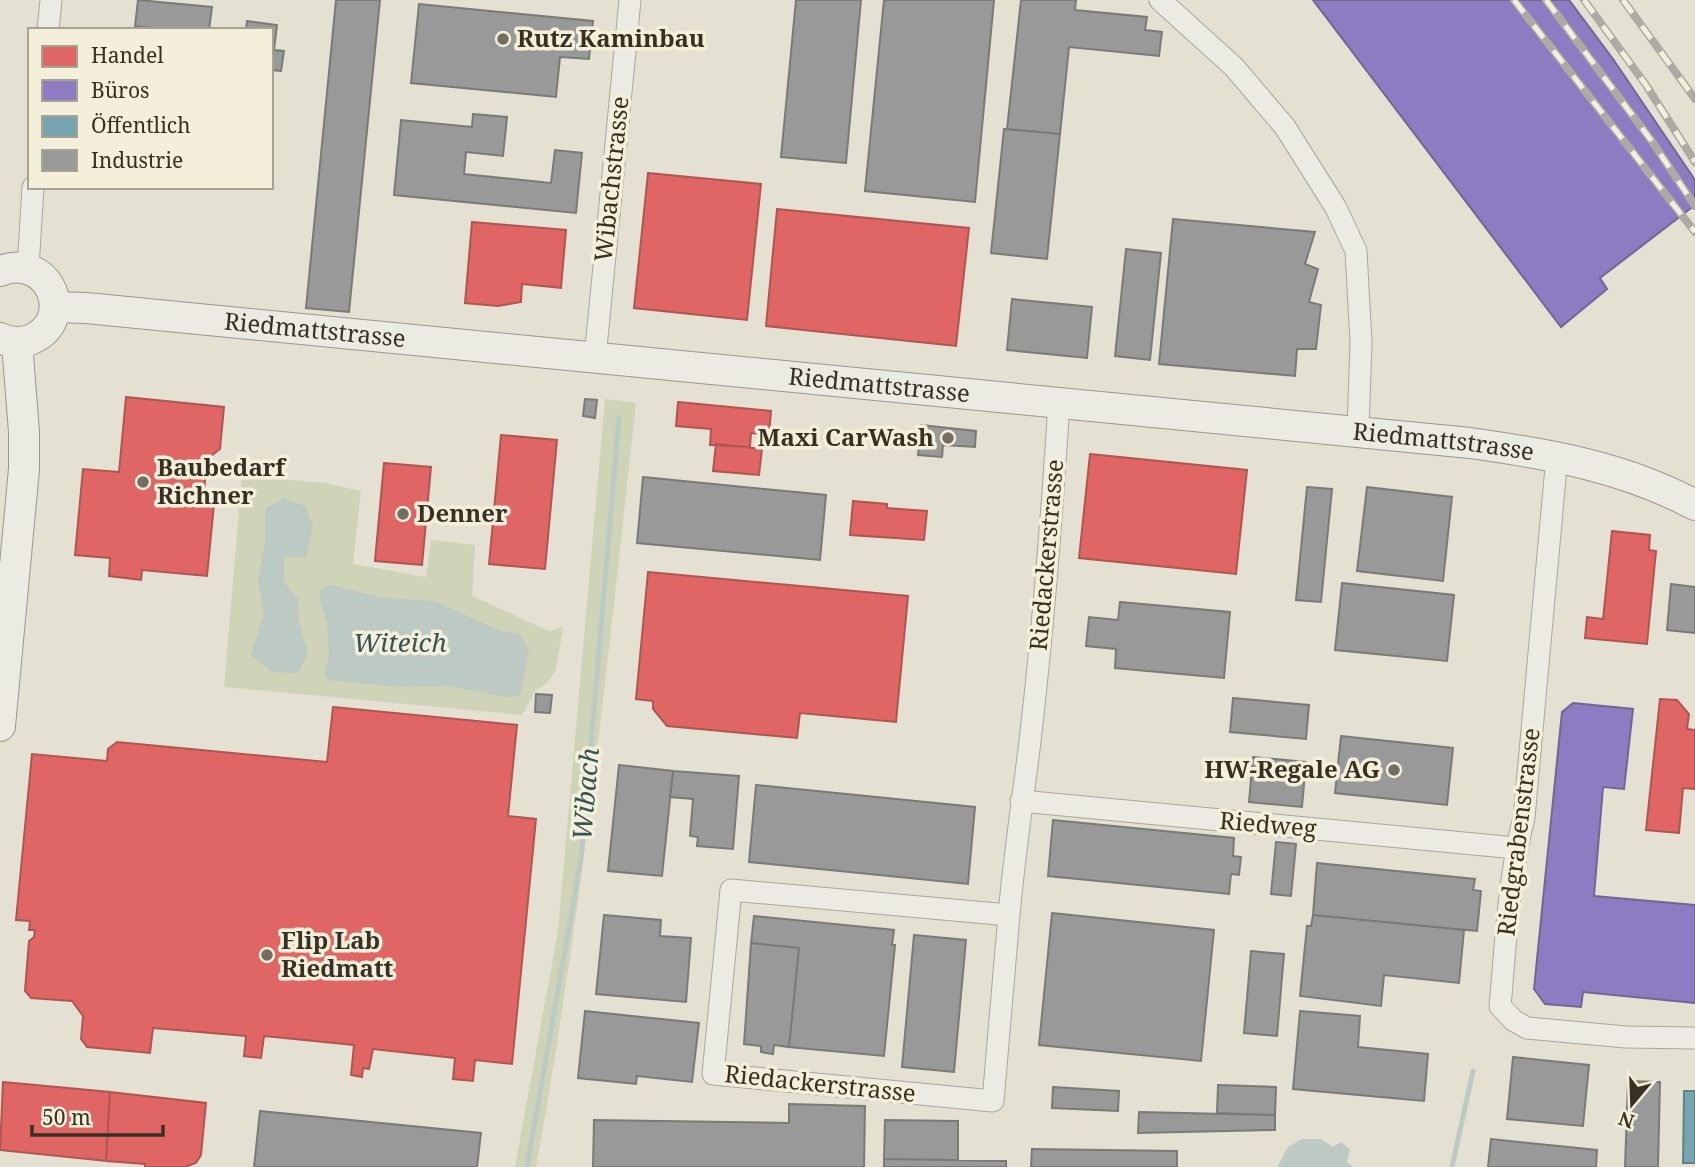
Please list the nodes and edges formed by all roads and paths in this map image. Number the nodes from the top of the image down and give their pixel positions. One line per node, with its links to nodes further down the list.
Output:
1 (51, 0): 4 (street)
2 (630, 0): 9 (street, Wibachstrasse)
3 (1160, 0): 11 (street)
4 (48, 28)
5 (33, 189): 6 (street)
6 (14, 270): 7 (main road)
7 (55, 307): 8 (main road); 9 (main road, Riedmattstrasse)
8 (8, 341): 14 (main road)
9 (595, 358): 10 (main road, Riedmattstrasse)
10 (1059, 402): 11 (main road, Riedmattstrasse); 15 (street, Riedackerstrasse)
11 (1358, 431): 12 (main road, Riedmattstrasse)
12 (1558, 456): 13 (main road, Riedmattstrasse); 16 (street, Riedgrabenstrasse)
13 (1695, 505)
14 (0, 726)
15 (1021, 801): 16 (street, Riedweg); 17 (street, Riedackerstrasse)
16 (1516, 848): 18 (street, Riedgrabenstrasse)
17 (1009, 915): 17 (street, Riedackerstrasse)
18 (1695, 1038)

